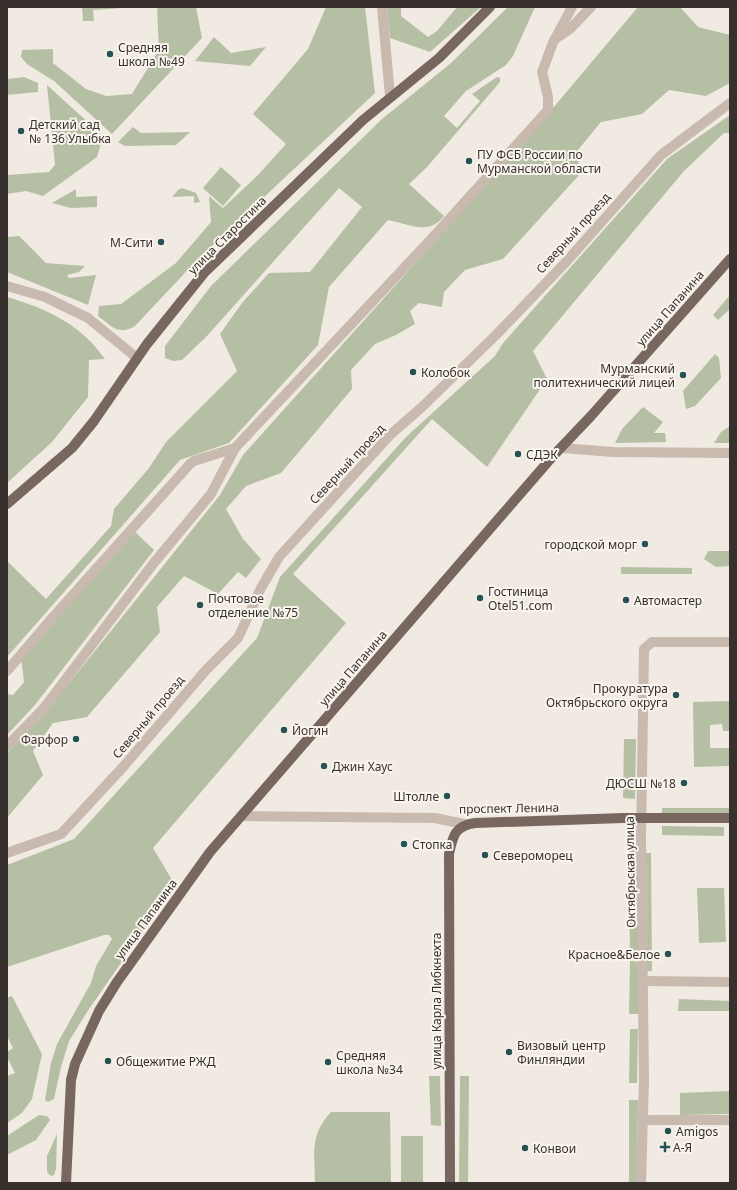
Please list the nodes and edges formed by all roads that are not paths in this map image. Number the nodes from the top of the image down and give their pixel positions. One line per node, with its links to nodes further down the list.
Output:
1 (382, 7): 6 (street)
2 (490, 7): 6 (main road, улица Старостина)
3 (572, 7): 5 (street)
4 (591, 7): 5 (street)
5 (554, 40): 11 (street)
6 (390, 96): 10 (main road, улица Старостина)
7 (730, 103): 22 (street, Северный проезд)
8 (730, 259): 12 (main road, улица Папанина)
9 (7, 286): 10 (street)
10 (137, 358): 14 (main road, улица Старостина)
11 (235, 448): 16 (street); 17 (street)
12 (562, 448): 13 (street); 18 (main road, улица Папанина)
13 (730, 453)
14 (7, 504)
15 (730, 642): 19 (street, Октябрьская улица)
16 (7, 671)
17 (7, 746)
18 (241, 816): 21 (street, проспект Ленина); 27 (main road, улица Папанина)
19 (642, 818): 20 (main road, проспект Ленина); 21 (main road, проспект Ленина); 23 (street, Октябрьская улица)
20 (730, 818)
21 (464, 824): 28 (main road, улица Карла Либкнехта)
22 (7, 853)
23 (644, 981): 24 (street); 25 (street, Октябрьская улица)
24 (730, 982)
25 (644, 1120): 26 (street); 29 (street, Октябрьская улица)
26 (730, 1120)
27 (66, 1183)
28 (450, 1183)
29 (641, 1183)

